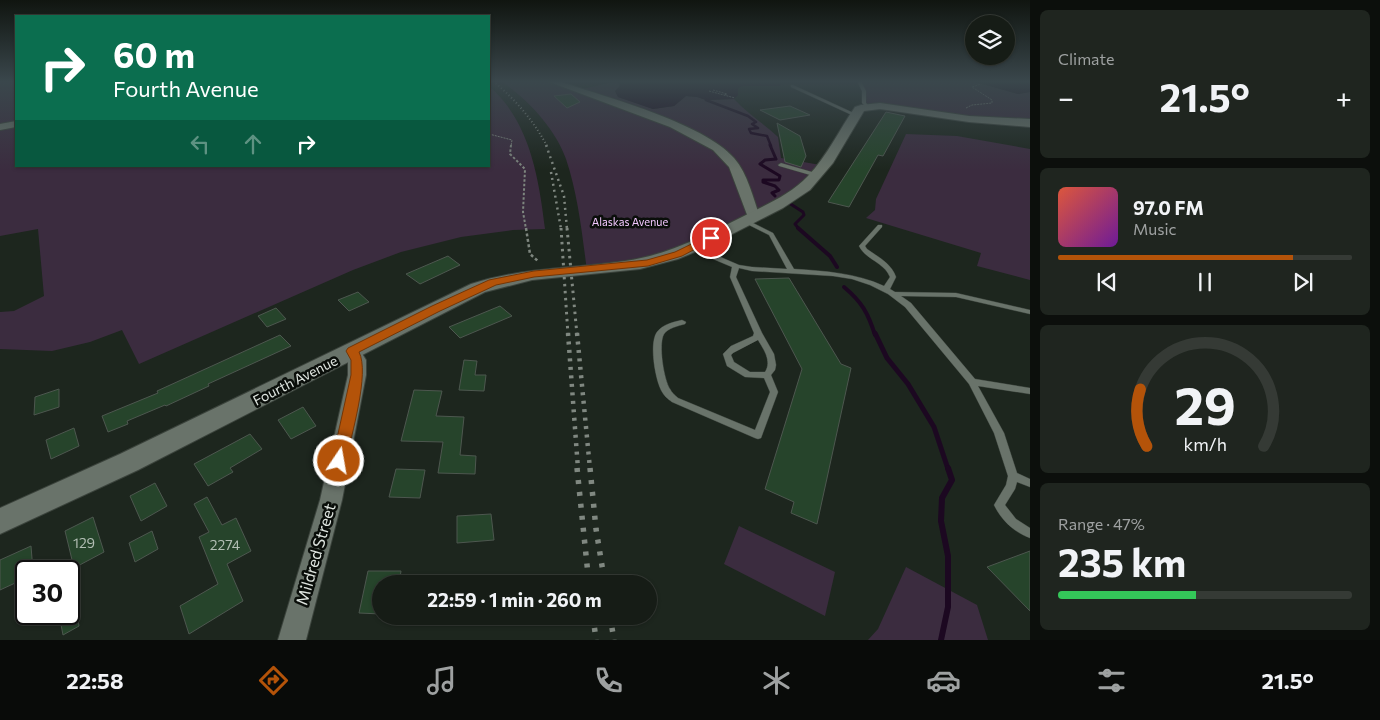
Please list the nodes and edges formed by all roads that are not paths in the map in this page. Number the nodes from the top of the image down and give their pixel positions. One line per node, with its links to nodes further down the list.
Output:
1 (634, 111): 9 (street)
2 (862, 111): 8 (street, Fourth Avenue)
3 (917, 111): 4 (street)
4 (1030, 123)
5 (15, 124): 6 (street)
6 (0, 127)
7 (781, 164): 8 (lane)
8 (817, 175): 9 (street, Fourth Avenue)
9 (749, 219): 11 (street, Fourth Avenue); 13 (lane)
10 (880, 226): 14 (lane)
11 (695, 247): 12 (lane); 19 (street, Fourth Avenue)
12 (736, 265): 13 (lane); 18 (lane)
13 (791, 270): 14 (lane)
14 (886, 288): 15 (lane)
15 (895, 294): 16 (lane); 21 (lane)
16 (1030, 312)
17 (682, 322): 20 (lane)
18 (758, 333): 20 (lane); 20 (lane)
19 (352, 351): 25 (street, Fourth Avenue); 27 (street, Mildred Street)
20 (767, 375)
21 (972, 382): 22 (lane); 23 (lane)
22 (1030, 391)
23 (1014, 476): 24 (lane); 26 (lane)
24 (1030, 483)
25 (0, 521)
26 (1030, 533)
27 (290, 639)

